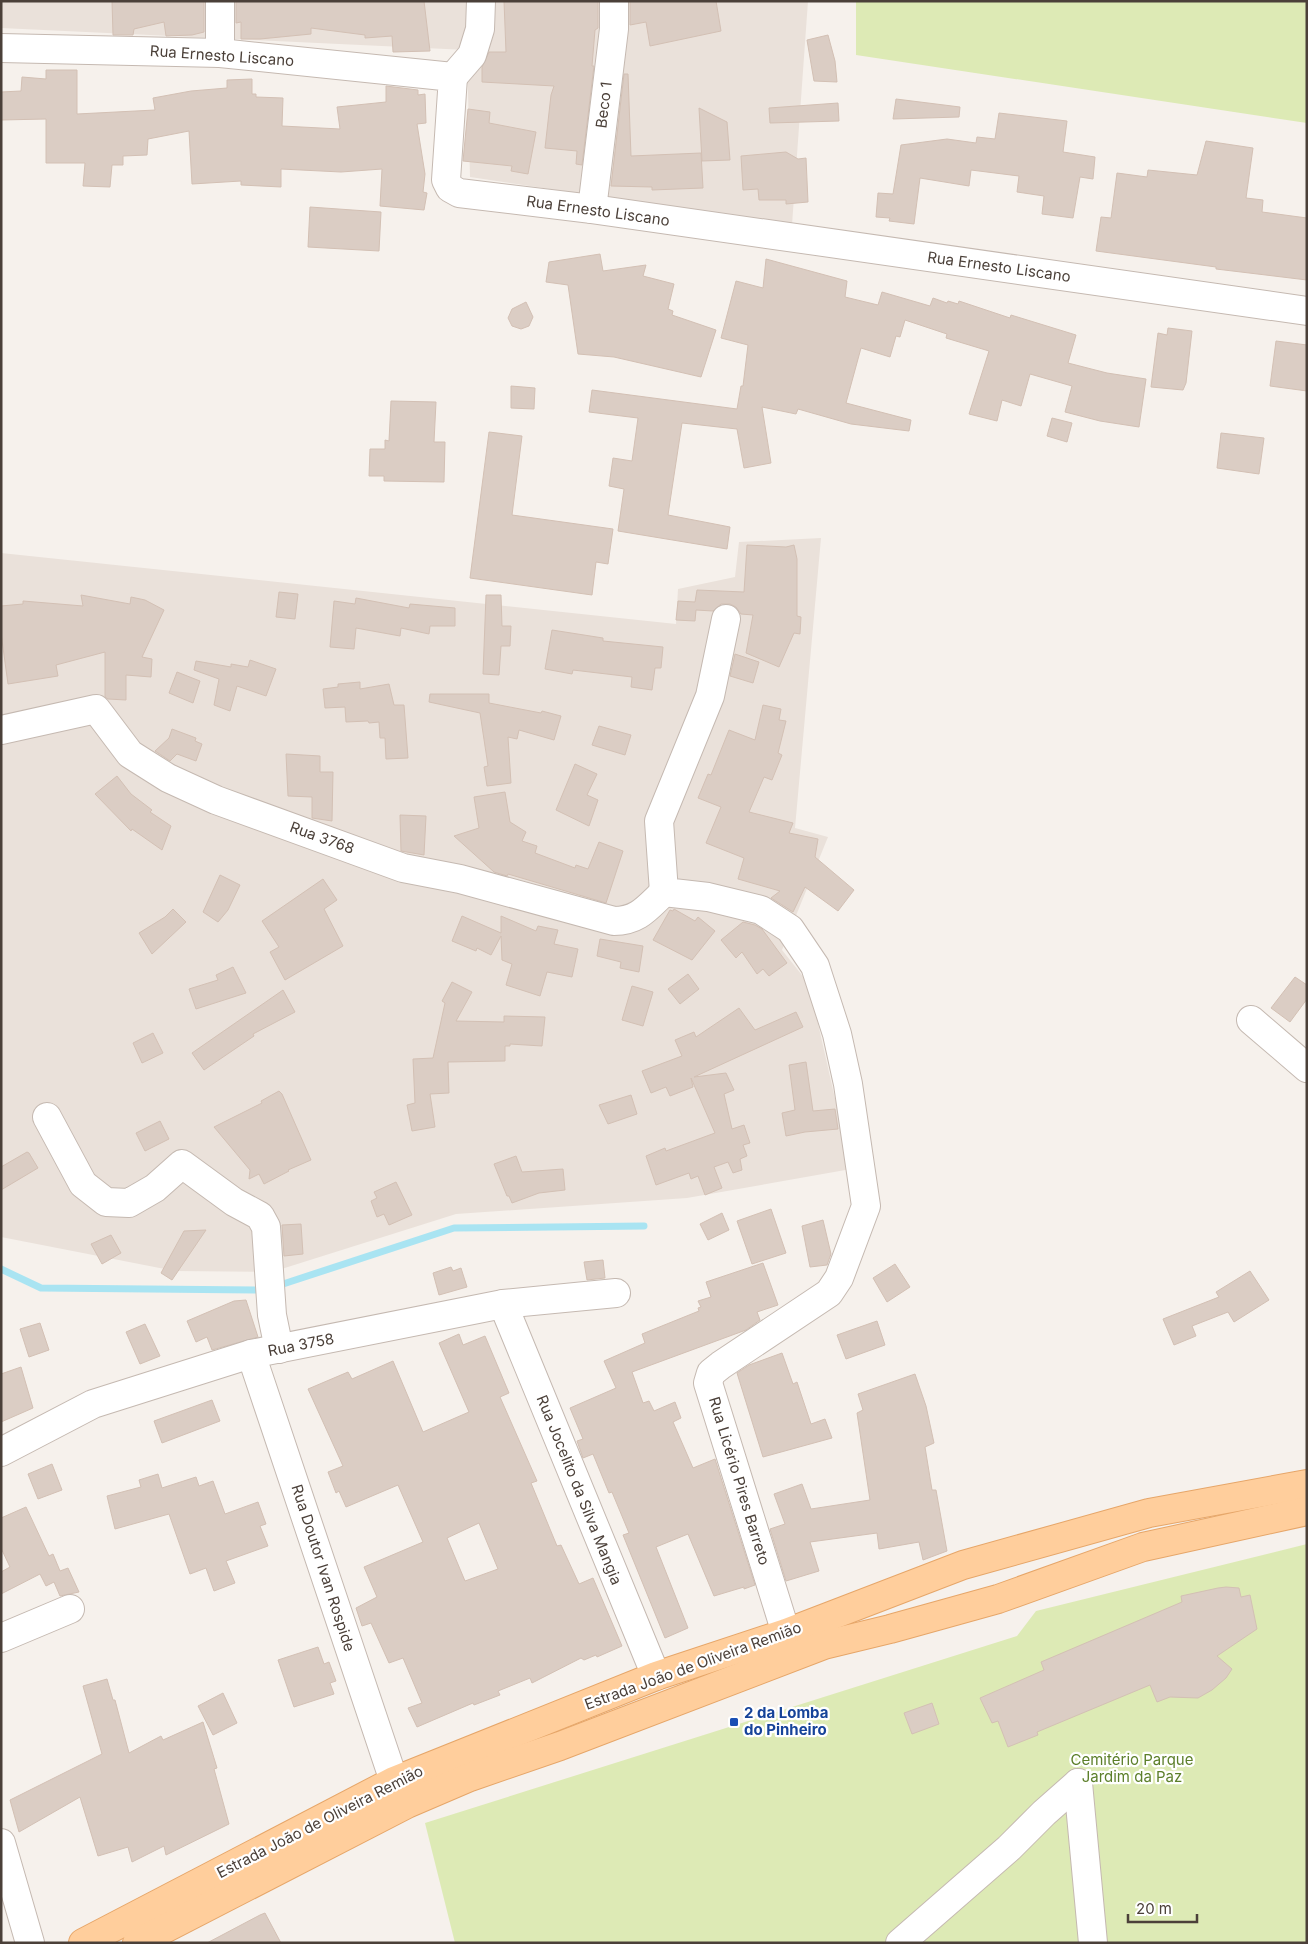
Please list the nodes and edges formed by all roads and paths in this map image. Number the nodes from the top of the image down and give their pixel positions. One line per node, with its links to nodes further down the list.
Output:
1 (220, 1): 5 (street)
2 (481, 1): 6 (street)
3 (614, 1): 7 (street, Beco 1)
4 (1, 48): 5 (street, Rua Ernesto Liscano)
5 (220, 53): 6 (street, Rua Ernesto Liscano)
6 (453, 77): 7 (street, Rua Ernesto Liscano)
7 (592, 209): 8 (street, Rua Ernesto Liscano)
8 (1307, 311)
9 (726, 620): 11 (street)
10 (1, 730): 11 (street, Rua 3768)
11 (664, 892): 27 (street, Rua Licério Pires Barreto)
12 (1251, 1020): 13 (street)
13 (1307, 1068)
14 (47, 1117): 17 (street)
15 (616, 1293): 16 (street, Rua 3758)
16 (503, 1304): 17 (street, Rua 3758); 29 (street, Rua Jocelito da Silva Mangia)
17 (280, 1349): 18 (street, Rua 3758)
18 (251, 1354): 19 (street, Rua 3758); 30 (street, Rua Doutor Ivan Rospide)
19 (1, 1452)
20 (1307, 1484): 22 (main road, Estrada João de Oliveira Remião)
21 (1307, 1511): 24 (main road, Estrada João de Oliveira Remião)
22 (1014, 1551): 23 (main road, Estrada João de Oliveira Remião); 24 (main road)
23 (963, 1565): 25 (main road); 27 (main road, Estrada João de Oliveira Remião)
24 (1024, 1589): 25 (main road, Estrada João de Oliveira Remião)
25 (970, 1606): 34 (main road, Estrada João de Oliveira Remião)
26 (70, 1608): 28 (street)
27 (786, 1633): 29 (main road, Estrada João de Oliveira Remião)
28 (1, 1638)
29 (656, 1676): 30 (main road, Estrada João de Oliveira Remião)
30 (394, 1781): 33 (main road, Estrada João de Oliveira Remião)
31 (1, 1843): 32 (street)
32 (30, 1943)
33 (83, 1943)
34 (137, 1943)
35 (900, 1943): 36 (street)
36 (1093, 1943)

